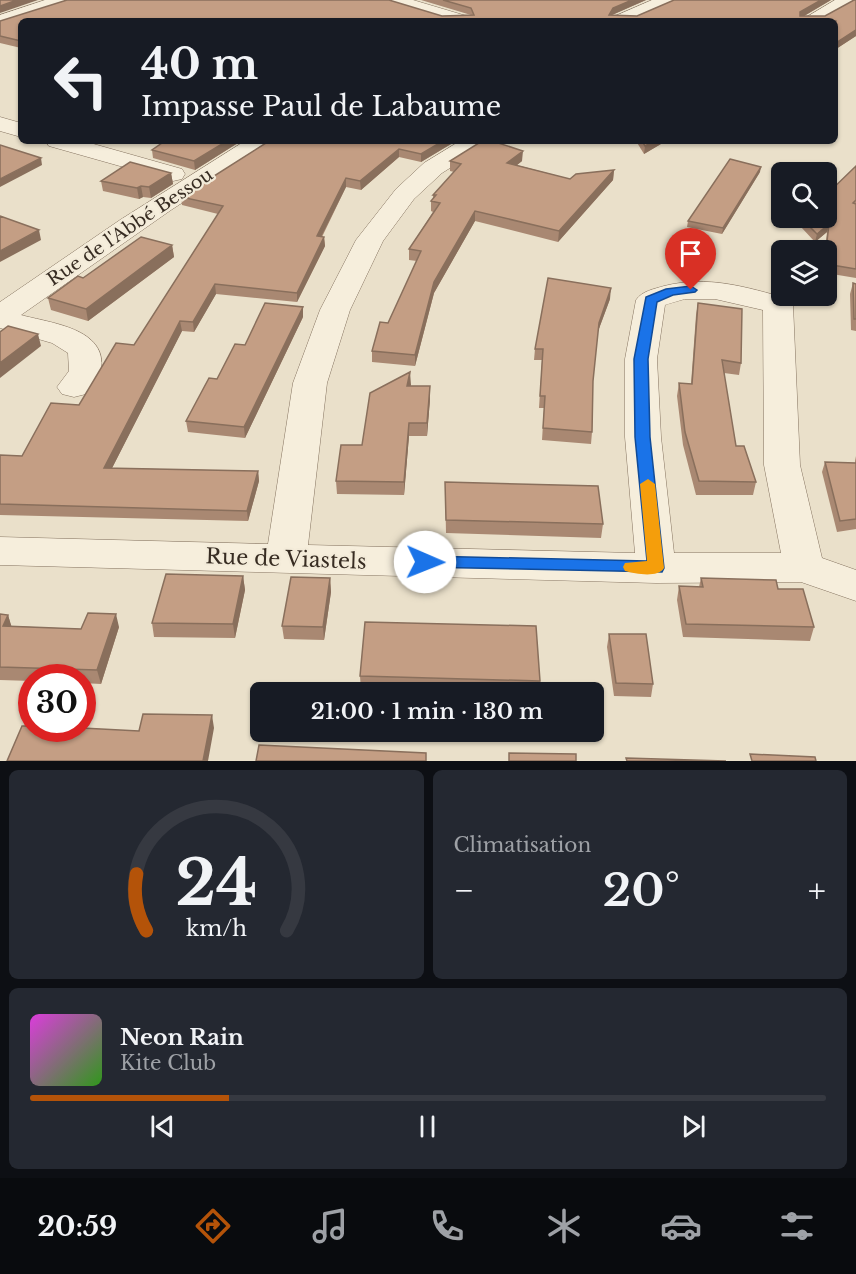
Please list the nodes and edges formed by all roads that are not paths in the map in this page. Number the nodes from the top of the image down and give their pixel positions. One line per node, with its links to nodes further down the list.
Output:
1 (63, 0): 8 (street)
2 (394, 0): 5 (street)
3 (667, 0): 6 (street)
4 (849, 0): 7 (street)
5 (453, 18)
6 (630, 18)
7 (815, 18)
8 (0, 21)
9 (0, 124): 10 (street)
10 (18, 129)
11 (68, 144): 14 (street)
12 (257, 144): 14 (street, Rue de l'Abbé Bessou)
13 (472, 144): 18 (street)
14 (196, 180): 15 (street, Rue de l'Abbé Bessou)
15 (0, 318): 16 (street, Rue de l'Abbé Bessou)
16 (74, 387)
17 (0, 551): 18 (street, Rue de Viastels)
18 (286, 559): 20 (street, Rue de Viastels)
19 (804, 567): 20 (street, Rue de Viastels); 20 (street); 21 (street, Rue de Viastels)
20 (656, 568)
21 (856, 586)

